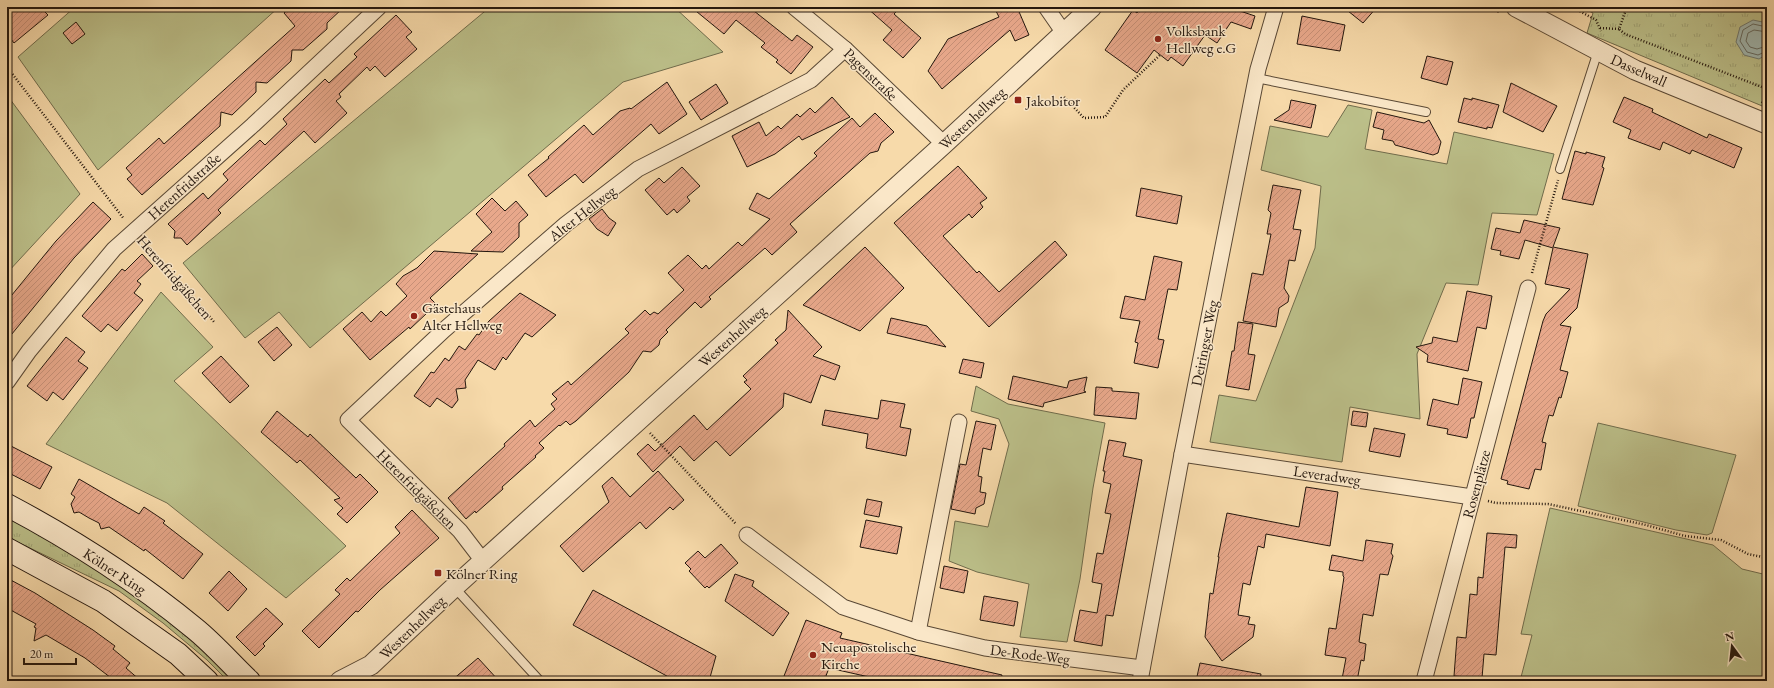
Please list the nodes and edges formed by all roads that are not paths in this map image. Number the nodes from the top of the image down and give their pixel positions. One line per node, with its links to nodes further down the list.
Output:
1 (380, 7): 16 (street, Herenfridstraße)
2 (794, 7): 8 (street, Pagenstraße)
3 (1046, 7): 7 (street)
4 (1092, 7): 7 (street, Westenhellweg)
5 (1276, 7): 10 (street, Deiringser Weg)
6 (1520, 8): 9 (street, Dasselwall)
7 (1064, 33): 13 (street, Westenhellweg)
8 (845, 49): 13 (street, Pagenstraße); 17 (street, Alter Hellweg)
9 (1598, 52): 12 (street, Dasselwall); 14 (lane)
10 (1256, 78): 11 (lane); 19 (street, Deiringser Weg)
11 (1426, 112)
12 (1767, 124)
13 (944, 144): 24 (street, Westenhellweg)
14 (1560, 169)
15 (1528, 288): 20 (street, Rosenplätze)
16 (7, 382)
17 (348, 420): 24 (street, Herenfridgäßchen)
18 (959, 422): 26 (street)
19 (1182, 454): 20 (street, Leveradweg); 28 (street, Deiringser Weg)
20 (1472, 497): 33 (street, Rosenplätze)
21 (7, 505): 30 (main road, Kölner Ring)
22 (747, 535): 26 (street, De-Rode-Weg)
23 (7, 549): 29 (main road)
24 (483, 561): 25 (street, Westenhellweg)
25 (454, 587): 27 (street, Westenhellweg); 32 (lane)
26 (918, 632): 28 (street, De-Rode-Weg)
27 (368, 673): 31 (street, Westenhellweg)
28 (1141, 674)
29 (207, 681)
30 (249, 681)
31 (340, 681)
32 (540, 681)
33 (1424, 681)

